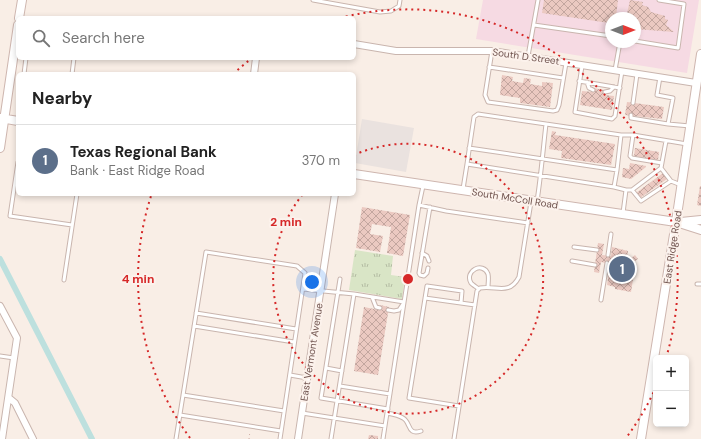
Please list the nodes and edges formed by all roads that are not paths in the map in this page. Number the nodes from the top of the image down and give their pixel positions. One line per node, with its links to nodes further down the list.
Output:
1 (22, 0): 7 (street)
2 (313, 0): 3 (lane)
3 (400, 0)
4 (538, 0): 8 (lane)
5 (659, 0): 6 (lane)
6 (666, 1): 10 (lane)
7 (19, 16)
8 (534, 25): 9 (lane); 16 (lane)
9 (605, 35)
10 (641, 42)
11 (356, 44): 14 (street, South D Street)
12 (16, 47): 39 (street)
13 (621, 48): 23 (lane)
14 (492, 51): 16 (street, South D Street); 22 (lane)
15 (701, 54): 32 (street, East Ridge Road)
16 (528, 56): 20 (street, South D Street)
17 (26, 60): 24 (lane)
18 (74, 60): 25 (lane)
19 (256, 60): 26 (street)
20 (566, 62): 21 (street, South D Street); 29 (lane)
21 (582, 65): 23 (street, South D Street); 30 (lane)
22 (489, 67): 29 (lane); 29 (lane)
23 (619, 70): 27 (street, South D Street); 34 (lane)
24 (24, 72)
25 (72, 72)
26 (254, 72)
27 (638, 74): 28 (street, South D Street); 37 (lane)
28 (660, 77): 32 (street, South D Street); 42 (lane)
29 (563, 78)
30 (579, 81): 31 (lane); 34 (lane)
31 (587, 82): 33 (lane); 35 (lane)
32 (696, 83): 43 (street, East Ridge Road)
33 (614, 87): 34 (lane); 36 (lane)
34 (620, 88)
35 (593, 90)
36 (605, 92)
37 (633, 103)
38 (632, 115): 42 (lane)
39 (2, 118): 40 (street); 48 (street)
40 (16, 121)
41 (546, 124): 44 (lane); 49 (lane); 50 (lane)
42 (668, 124): 43 (lane)
43 (690, 126): 47 (street, East Ridge Road)
44 (621, 135): 45 (lane); 54 (lane)
45 (633, 135): 46 (lane); 51 (lane)
46 (666, 141): 47 (lane); 51 (lane)
47 (687, 144): 66 (street, East Ridge Road)
48 (0, 148)
49 (469, 148): 50 (lane); 52 (lane)
50 (542, 159): 54 (lane); 58 (lane)
51 (662, 163): 53 (lane)
52 (467, 164): 58 (lane); 68 (lane)
53 (662, 168): 55 (lane); 63 (lane)
54 (616, 170): 67 (lane)
55 (656, 172): 59 (lane); 60 (lane)
56 (356, 174): 64 (street, South McColl Road)
57 (16, 176): 80 (lane)
58 (541, 176): 67 (lane); 73 (lane)
59 (659, 176)
60 (650, 177): 61 (lane); 62 (lane)
61 (653, 180)
62 (645, 181): 65 (lane); 70 (lane)
63 (671, 181): 66 (lane); 70 (lane)
64 (423, 184): 68 (street, South McColl Road); 74 (lane)
65 (648, 184)
66 (681, 185): 78 (street, East Ridge Road)
67 (614, 187): 69 (lane)
68 (463, 190): 73 (street, South McColl Road)
69 (626, 190): 70 (lane); 76 (lane)
70 (632, 190)
71 (77, 196): 80 (lane)
72 (335, 196): 97 (street, East Vermont Avenue)
73 (534, 201): 76 (street, South McColl Road); 79 (lane)
74 (419, 205): 75 (lane); 103 (lane)
75 (430, 207): 79 (lane); 86 (lane)
76 (623, 214): 78 (street, South McColl Road)
77 (701, 220): 78 (street, South McColl Road)
78 (676, 222): 81 (street, South McColl Road); 141 (street, East Ridge Road)
79 (528, 223): 94 (lane)
80 (72, 225): 93 (lane)
81 (701, 230)
82 (611, 234): 85 (lane)
83 (574, 247): 84 (lane)
84 (597, 250)
85 (603, 251)
86 (422, 253): 87 (lane); 91 (lane)
87 (429, 261)
88 (572, 261): 89 (lane)
89 (595, 265)
90 (601, 266): 102 (lane)
91 (428, 268)
92 (340, 278): 98 (lane)
93 (64, 280)
94 (488, 287): 96 (lane); 96 (lane)
95 (303, 289): 97 (lane); 109 (lane); 111 (lane)
96 (479, 289): 105 (lane)
97 (320, 291): 98 (lane); 118 (street, East Vermont Avenue)
98 (337, 292): 99 (lane); 115 (lane)
99 (354, 294): 100 (lane); 116 (lane)
100 (372, 297): 103 (lane); 107 (lane)
101 (425, 298): 104 (lane); 104 (lane); 124 (lane)
102 (601, 300)
103 (404, 302): 108 (lane); 120 (lane)
104 (460, 303): 105 (lane)
105 (475, 305): 124 (lane)
106 (0, 306): 114 (street)
107 (380, 308)
108 (388, 310)
109 (196, 313): 110 (lane); 111 (lane)
110 (194, 326): 112 (lane); 121 (lane)
111 (296, 329): 112 (lane)
112 (294, 342): 117 (lane)
113 (0, 356): 114 (lane)
114 (14, 358): 122 (street)
115 (326, 368): 116 (lane); 123 (lane)
116 (342, 371): 119 (lane)
117 (290, 375): 118 (lane); 125 (lane)
118 (307, 378): 127 (street, East Vermont Avenue)
119 (340, 386): 120 (lane); 123 (lane)
120 (390, 394): 126 (lane)
121 (182, 395): 125 (lane); 128 (lane)
122 (9, 398): 133 (street); 134 (street)
123 (338, 401): 126 (lane); 129 (lane)
124 (459, 406): 140 (lane)
125 (284, 411): 131 (lane)
126 (388, 411): 130 (lane); 132 (lane)
127 (302, 413): 129 (lane); 137 (street, East Vermont Avenue)
128 (180, 415): 131 (lane); 135 (lane)
129 (334, 418): 130 (lane); 138 (lane)
130 (385, 426): 139 (lane)
131 (281, 431): 136 (lane)
132 (421, 431)
133 (2, 439)
134 (33, 439)
135 (176, 439)
136 (280, 439)
137 (298, 439)
138 (331, 439)
139 (383, 439)
140 (454, 439)
141 (640, 439)

